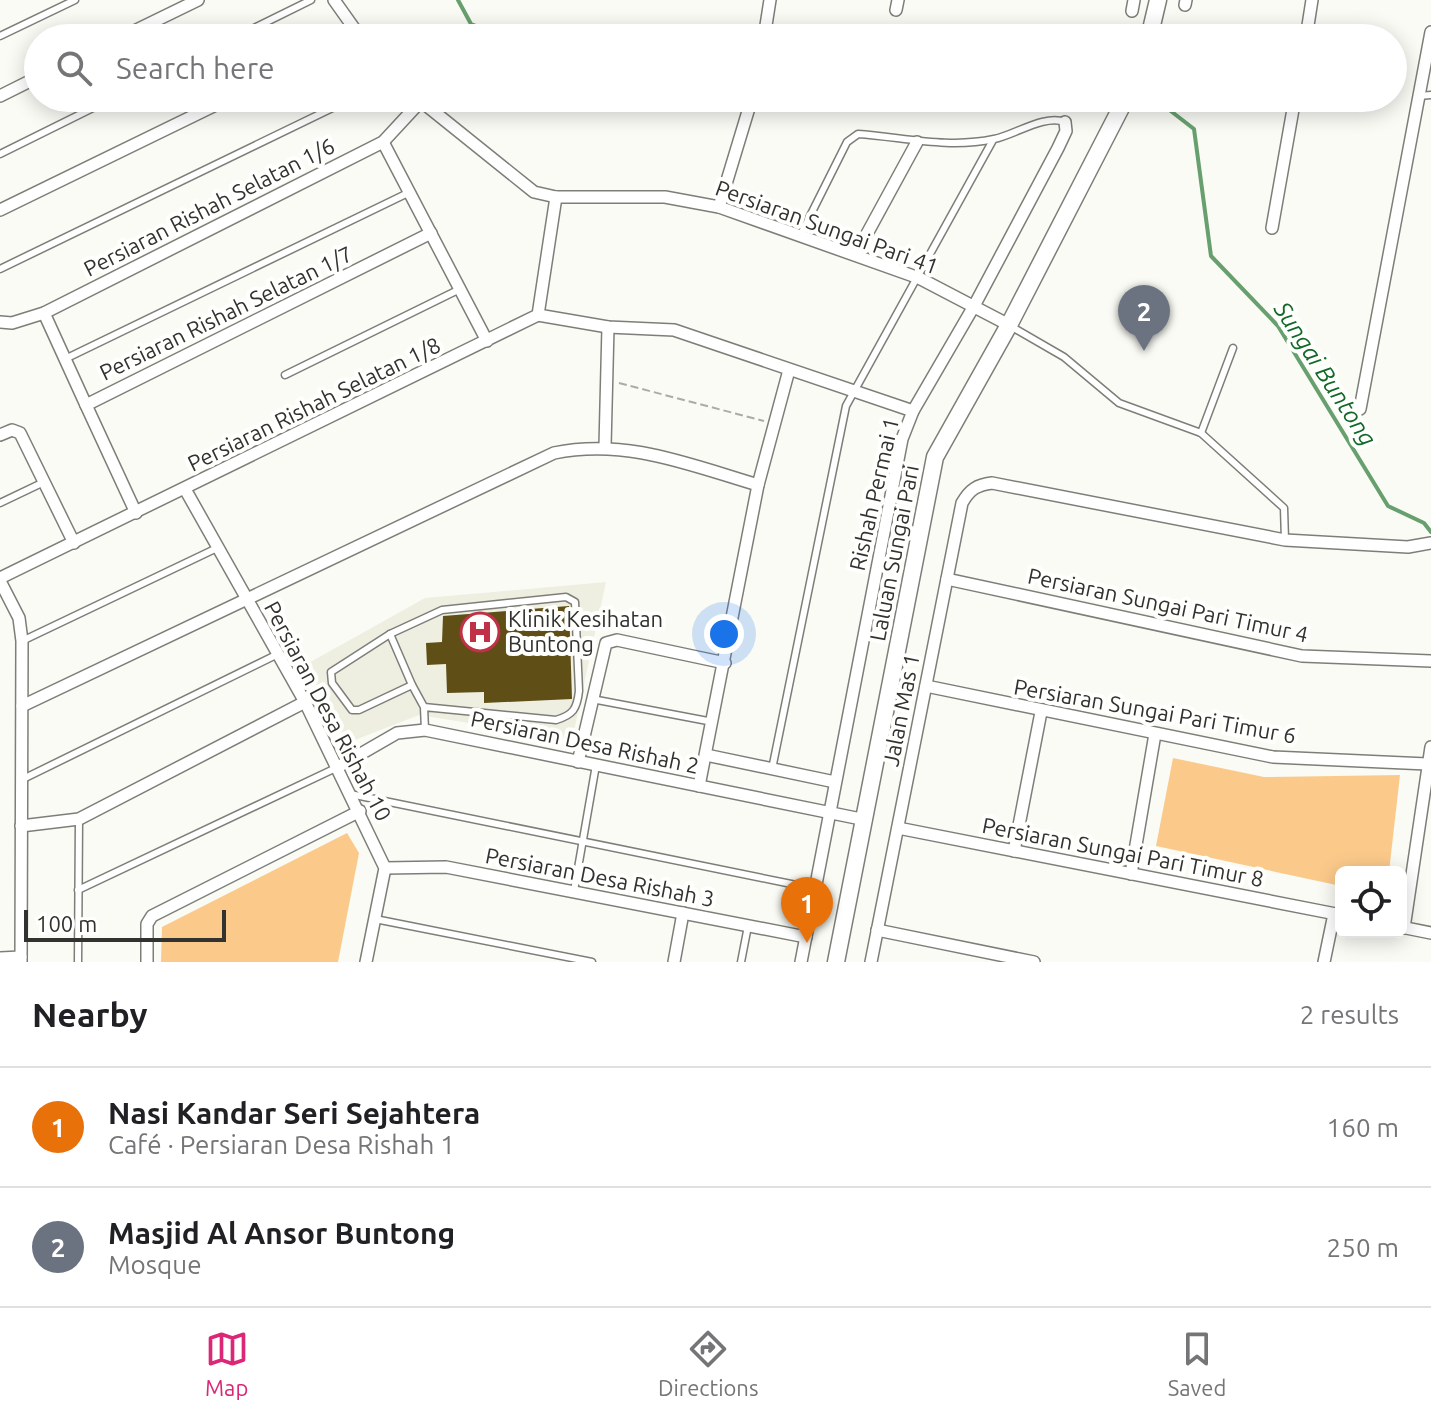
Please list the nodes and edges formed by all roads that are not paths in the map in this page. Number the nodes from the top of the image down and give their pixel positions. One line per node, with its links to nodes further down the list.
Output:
1 (75, 0): 9 (lane)
2 (198, 0): 10 (street)
3 (311, 0): 11 (lane)
4 (334, 0): 12 (street)
5 (770, 0): 13 (street)
6 (1158, 0): 14 (main road)
7 (1312, 0): 15 (street)
8 (24, 24): 17 (lane)
9 (25, 24)
10 (149, 24)
11 (262, 24)
12 (349, 24)
13 (766, 24)
14 (1152, 24)
15 (1308, 24)
16 (1431, 32): 21 (street)
17 (0, 36)
18 (24, 84): 20 (street)
19 (1431, 95): 21 (lane)
20 (0, 96)
21 (1418, 96): 59 (street)
22 (85, 112): 34 (lane)
23 (201, 112): 38 (street)
24 (324, 112): 43 (lane)
25 (409, 112): 32 (street, Persiaran Rishah Selatan 1/6)
26 (434, 112): 36 (street, Persiaran Sungai Pari 41)
27 (748, 112): 37 (street)
28 (1120, 112): 50 (main road, Laluan Sungai Pari)
29 (1293, 112): 39 (street)
30 (1065, 122): 31 (lane); 46 (street, Rishah Permai 1)
31 (993, 140): 33 (lane); 44 (lane)
32 (383, 142): 35 (street); 47 (street, Persiaran Rishah Selatan 1/6)
33 (917, 142): 41 (lane); 42 (street)
34 (0, 154)
35 (410, 192): 40 (street); 54 (lane)
36 (556, 197): 37 (street, Persiaran Sungai Pari 41); 48 (street)
37 (719, 207): 41 (street, Persiaran Sungai Pari 41)
38 (0, 210)
39 (1272, 228)
40 (431, 233): 45 (street); 58 (street, Persiaran Rishah Selatan 1/7)
41 (800, 236): 42 (street, Persiaran Sungai Pari 41)
42 (856, 254): 44 (street, Persiaran Sungai Pari 41)
43 (0, 269)
44 (919, 278): 46 (street, Persiaran Sungai Pari 41); 57 (lane)
45 (460, 289): 52 (street); 56 (lane)
46 (974, 306): 50 (street, Persiaran Sungai Pari 41); 60 (street, Rishah Permai 1)
47 (44, 313): 49 (street, Persiaran Rishah Selatan 1/6); 54 (street, Persiaran Rishah Selatan 1/7)
48 (538, 315): 51 (street); 52 (street, Persiaran Rishah Selatan 1/8)
49 (0, 322)
50 (1009, 325): 61 (lane); 105 (main road, Laluan Sungai Pari)
51 (608, 327): 55 (street); 63 (street)
52 (487, 341): 66 (street, Persiaran Rishah Selatan 1/8)
53 (1233, 348): 61 (lane)
54 (65, 359): 58 (street, Persiaran Rishah Selatan 1/7)
55 (789, 370): 57 (street); 65 (street)
56 (285, 375)
57 (855, 389): 60 (street); 97 (lane)
58 (86, 405): 68 (street)
59 (1360, 409)
60 (913, 411): 99 (street, Rishah Permai 1)
61 (1201, 433): 69 (lane)
62 (0, 435): 64 (street)
63 (605, 446): 65 (street); 75 (street)
64 (44, 482): 67 (lane); 70 (street)
65 (758, 485): 80 (street)
66 (185, 489): 68 (street, Persiaran Rishah Selatan 1/8); 72 (street, Persiaran Desa Rishah 10)
67 (0, 503)
68 (136, 513): 70 (street, Persiaran Rishah Selatan 1/8)
69 (1285, 540): 71 (street); 73 (street, Jalan Mas 1)
70 (74, 543): 74 (street, Persiaran Rishah Selatan 1/8)
71 (1431, 543)
72 (218, 547): 75 (street, Persiaran Desa Rishah 10); 77 (lane)
73 (947, 579): 79 (street, Persiaran Sungai Pari Timur 4); 82 (street, Jalan Mas 1)
74 (0, 580): 77 (street)
75 (246, 598): 78 (street, Persiaran Desa Rishah 10); 85 (street)
76 (390, 634): 81 (lane); 81 (lane); 86 (lane)
77 (22, 641): 85 (street)
78 (276, 655): 84 (street, Persiaran Desa Rishah 10); 98 (lane)
79 (1431, 661)
80 (725, 663): 83 (street); 88 (street)
81 (412, 685): 86 (lane)
82 (926, 686): 87 (street, Persiaran Sungai Pari Timur 6); 107 (street, Jalan Mas 1)
83 (592, 699): 88 (lane); 93 (street)
84 (305, 702): 96 (street, Persiaran Desa Rishah 10); 104 (street)
85 (22, 706): 98 (street)
86 (424, 707): 89 (lane)
87 (1041, 712): 90 (street, Persiaran Sungai Pari Timur 6); 109 (street)
88 (713, 722): 92 (street)
89 (425, 730): 93 (street, Persiaran Desa Rishah 2); 96 (street, Persiaran Desa Rishah 2)
90 (1155, 734): 94 (street, Persiaran Sungai Pari Timur 6); 111 (street)
91 (1431, 747): 94 (street)
92 (706, 755): 97 (street); 100 (street)
93 (578, 762): 95 (street, Persiaran Desa Rishah 2)
94 (1427, 764): 115 (street)
95 (596, 765): 100 (street, Persiaran Desa Rishah 2); 108 (lane)
96 (338, 767): 101 (street, Persiaran Desa Rishah 10); 113 (lane)
97 (772, 769): 99 (street)
98 (21, 780): 106 (street)
99 (835, 782): 103 (street, Rishah Permai 1)
100 (699, 786): 103 (street, Persiaran Desa Rishah 2)
101 (350, 794): 102 (street, Persiaran Desa Rishah 10); 108 (lane)
102 (360, 811): 110 (street, Persiaran Desa Rishah 10); 128 (street)
103 (832, 813): 105 (street, Persiaran Desa Rishah 2); 112 (street, Rishah Permai 1)
104 (79, 819): 106 (street); 113 (lane)
105 (866, 820): 134 (main road, Laluan Sungai Pari)
106 (21, 826): 126 (street)
107 (898, 828): 109 (street, Persiaran Sungai Pari Timur 8); 122 (street, Jalan Mas 1)
108 (583, 840): 112 (lane); 114 (lane)
109 (1014, 851): 111 (street, Persiaran Sungai Pari Timur 8)
110 (385, 868): 114 (street, Persiaran Desa Rishah 3); 118 (street)
111 (1131, 874): 117 (street, Persiaran Sungai Pari Timur 8)
112 (816, 889): 124 (street, Rishah Permai 1)
113 (78, 890): 127 (lane)
114 (574, 892): 116 (street, Persiaran Desa Rishah 3)
115 (1407, 900)
116 (683, 913): 120 (street, Persiaran Desa Rishah 3); 131 (street)
117 (1335, 914)
118 (375, 919): 129 (street); 130 (lane)
119 (1335, 921): 137 (street)
120 (748, 926): 124 (street, Persiaran Desa Rishah 3); 132 (lane)
121 (1407, 928): 123 (street)
122 (877, 930): 135 (street, Jalan Mas 1); 136 (street)
123 (1431, 933)
124 (806, 937): 133 (street, Rishah Permai 1)
125 (0, 958): 126 (street)
126 (21, 960)
127 (78, 962)
128 (147, 962)
129 (366, 962)
130 (592, 962)
131 (674, 962)
132 (741, 962)
133 (801, 962)
134 (836, 962)
135 (871, 962)
136 (1034, 962)
137 (1324, 962)

